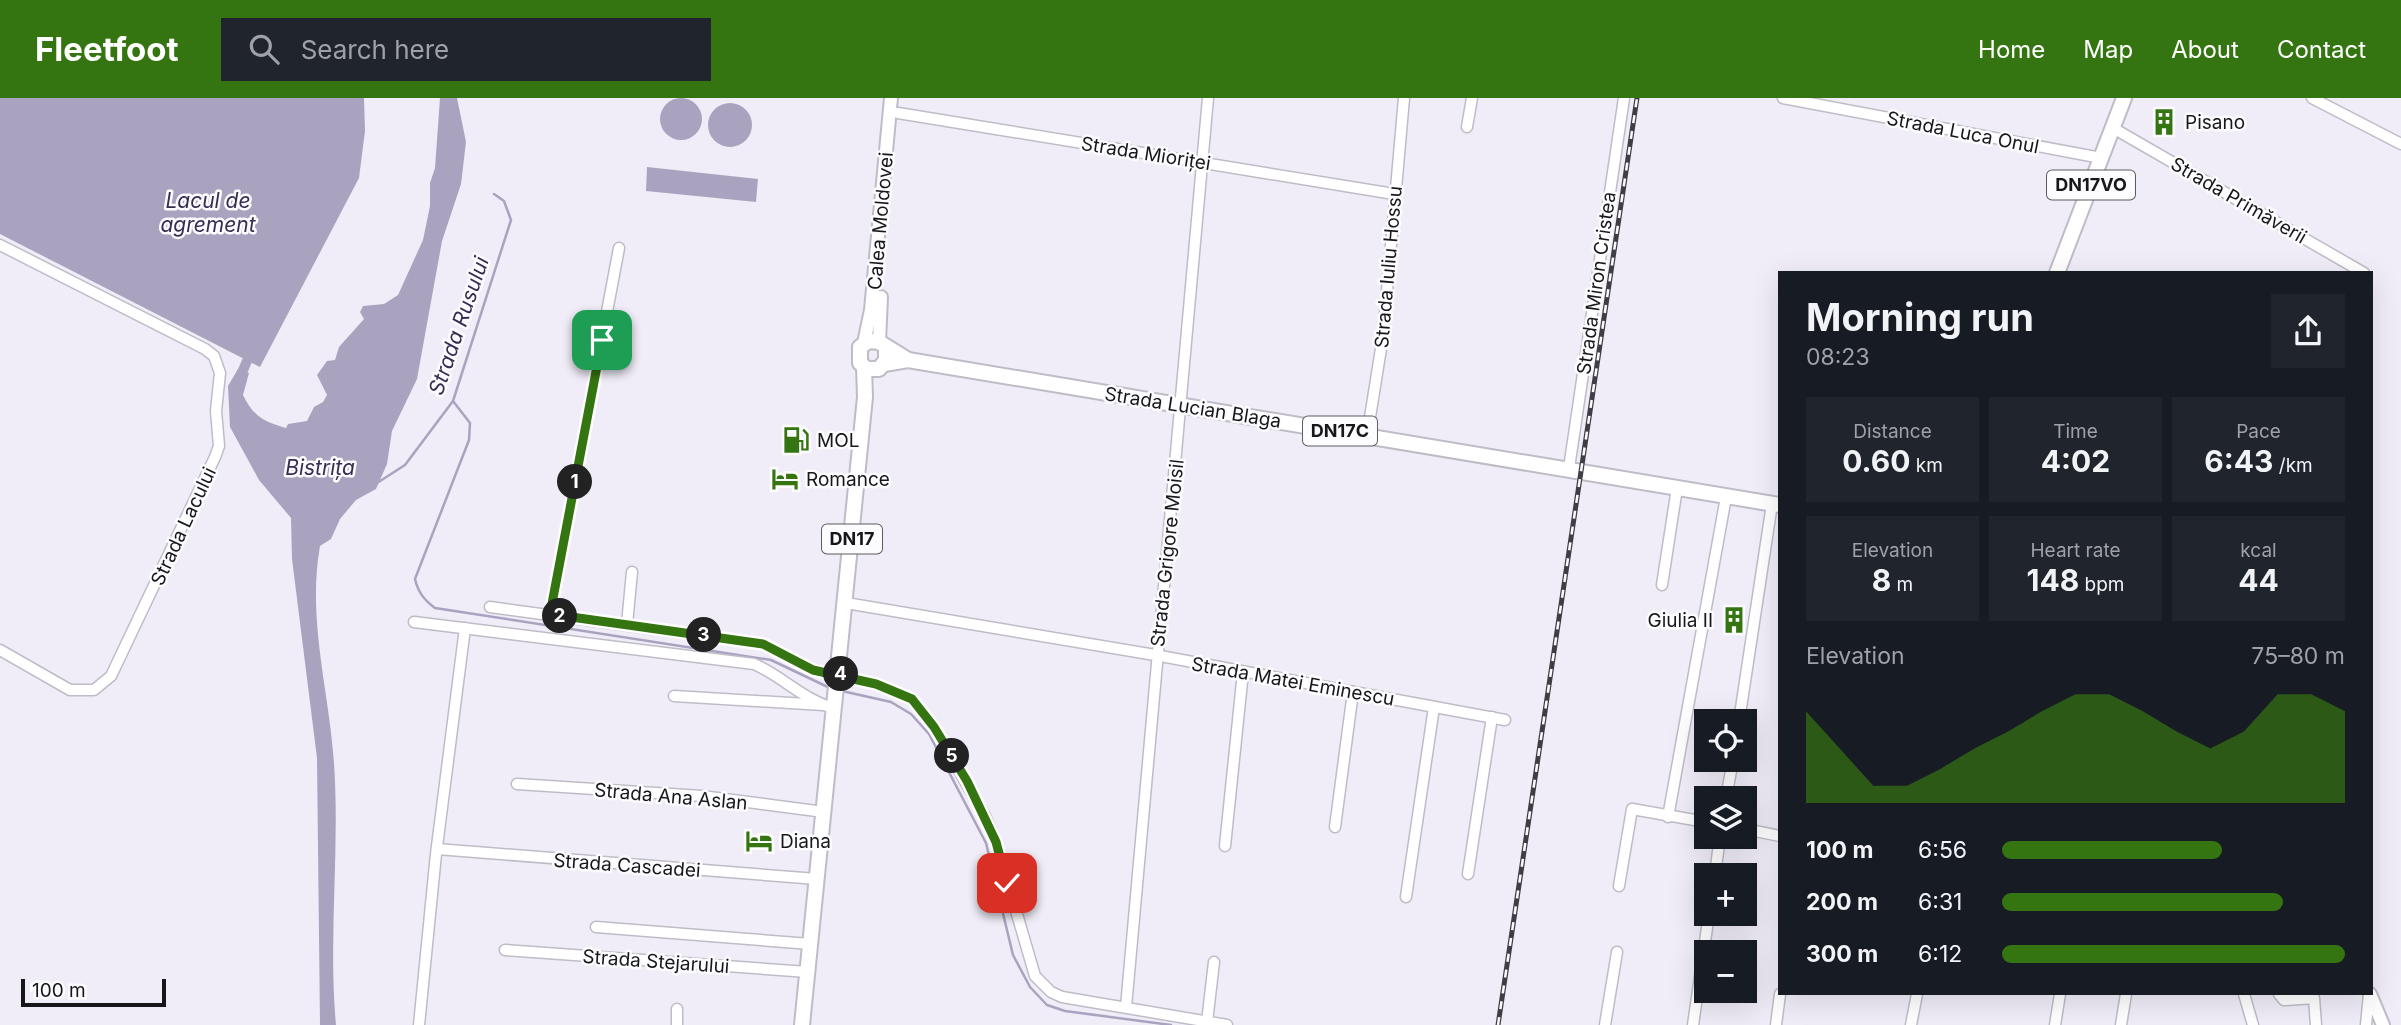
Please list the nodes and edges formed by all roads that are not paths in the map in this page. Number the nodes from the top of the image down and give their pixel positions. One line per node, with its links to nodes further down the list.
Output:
1 (891, 98): 21 (main road, Calea Moldovei / DN17)
2 (900, 98): 10 (main road, Calea Moldovei / DN17)
3 (1209, 98): 15 (street, Strada Grigore Moisil)
4 (1404, 98): 16 (street, Strada Iuliu Hossu)
5 (1472, 98): 11 (street)
6 (1624, 98): 27 (street, Strada Miron Cristea)
7 (1783, 98): 14 (street, Strada Luca Onul)
8 (2124, 98): 12 (highway, DN17VO)
9 (2312, 98): 13 (street)
10 (898, 113): 15 (street, Strada Mioriței); 22 (main road, Calea Moldovei / DN17)
11 (1467, 127)
12 (2113, 128): 14 (highway, DN17VO); 20 (street, Strada Primăverii)
13 (2401, 144)
14 (2101, 158): 19 (highway, DN17VO)
15 (1203, 163): 16 (street, Strada Mioriței); 25 (street, Strada Grigore Moisil)
16 (1394, 194): 26 (street, Strada Iuliu Hossu)
17 (0, 245): 39 (street, Strada Lacului)
18 (620, 248): 35 (street)
19 (2058, 271)
20 (2361, 271)
21 (864, 343): 22 (highway); 24 (highway, DN17)
22 (882, 345): 23 (highway, Strada Lucian Blaga / DN17C); 24 (highway, DN17)
23 (908, 360): 24 (highway, Strada Lucian Blaga / DN17C); 25 (highway, Strada Lucian Blaga / DN17C)
24 (875, 367): 33 (highway, DN17)
25 (1182, 404): 26 (highway, Strada Lucian Blaga / DN17C); 40 (street, Strada Grigore Moisil)
26 (1367, 436): 27 (highway, Strada Lucian Blaga / DN17C)
27 (1569, 468): 28 (highway, Strada Lucian Blaga / DN17C)
28 (1676, 488): 29 (highway, Strada Lucian Blaga / DN17C); 32 (street)
29 (1726, 497): 30 (highway, Strada Lucian Blaga / DN17C); 52 (street)
30 (1776, 504): 47 (street, Strada Lucian Blaga)
31 (632, 572): 37 (street)
32 (1662, 585)
33 (846, 603): 40 (street, Strada Matei Eminescu); 42 (highway, DN17)
34 (490, 607): 35 (street)
35 (550, 614): 37 (street)
36 (414, 622): 38 (street)
37 (627, 624): 42 (street)
38 (465, 628): 45 (street); 58 (street)
39 (0, 650)
40 (1156, 655): 41 (street, Strada Matei Eminescu); 78 (street, Strada Grigore Moisil)
41 (1243, 671): 43 (street, Strada Matei Eminescu); 57 (street)
42 (837, 677): 45 (highway, DN17); 78 (street)
43 (1353, 692): 46 (street, Strada Matei Eminescu); 54 (street)
44 (674, 696): 45 (street)
45 (830, 703): 51 (highway, DN17)
46 (1434, 707): 48 (street, Strada Matei Eminescu); 62 (street)
47 (1741, 709)
48 (1492, 718): 49 (street, Strada Matei Eminescu); 59 (street)
49 (1505, 720)
50 (517, 785): 51 (street, Strada Ana Aslan)
51 (824, 812): 60 (highway, DN17)
52 (1668, 817): 53 (street); 61 (street)
53 (1694, 820)
54 (1335, 827)
55 (1757, 831): 56 (street)
56 (1778, 836)
57 (1225, 846)
58 (437, 849): 60 (street, Strada Cascadei); 81 (street)
59 (1468, 874)
60 (817, 879): 65 (highway, DN17)
61 (1619, 887)
62 (1406, 897)
63 (1707, 926): 86 (street)
64 (596, 927): 65 (street)
65 (810, 944): 69 (highway, DN17)
66 (505, 950): 69 (street, Strada Stejarului)
67 (1617, 952): 85 (street)
68 (1214, 962): 80 (street)
69 (808, 972): 83 (highway, DN17)
70 (1780, 995): 87 (street)
71 (1917, 995): 88 (street)
72 (2060, 995): 89 (street)
73 (2126, 995): 90 (street)
74 (2244, 995): 91 (street)
75 (2280, 995): 92 (street)
76 (2369, 995): 93 (street)
77 (2369, 995): 94 (main road)
78 (1126, 1007): 80 (street)
79 (677, 1009): 82 (street)
80 (1207, 1022): 84 (street)
81 (419, 1025)
82 (677, 1025)
83 (802, 1025)
84 (1227, 1025)
85 (1605, 1025)
86 (1693, 1025)
87 (1776, 1025)
88 (1911, 1025)
89 (2055, 1025)
90 (2121, 1025)
91 (2253, 1025)
92 (2316, 1025)
93 (2366, 1025)
94 (2383, 1025)

